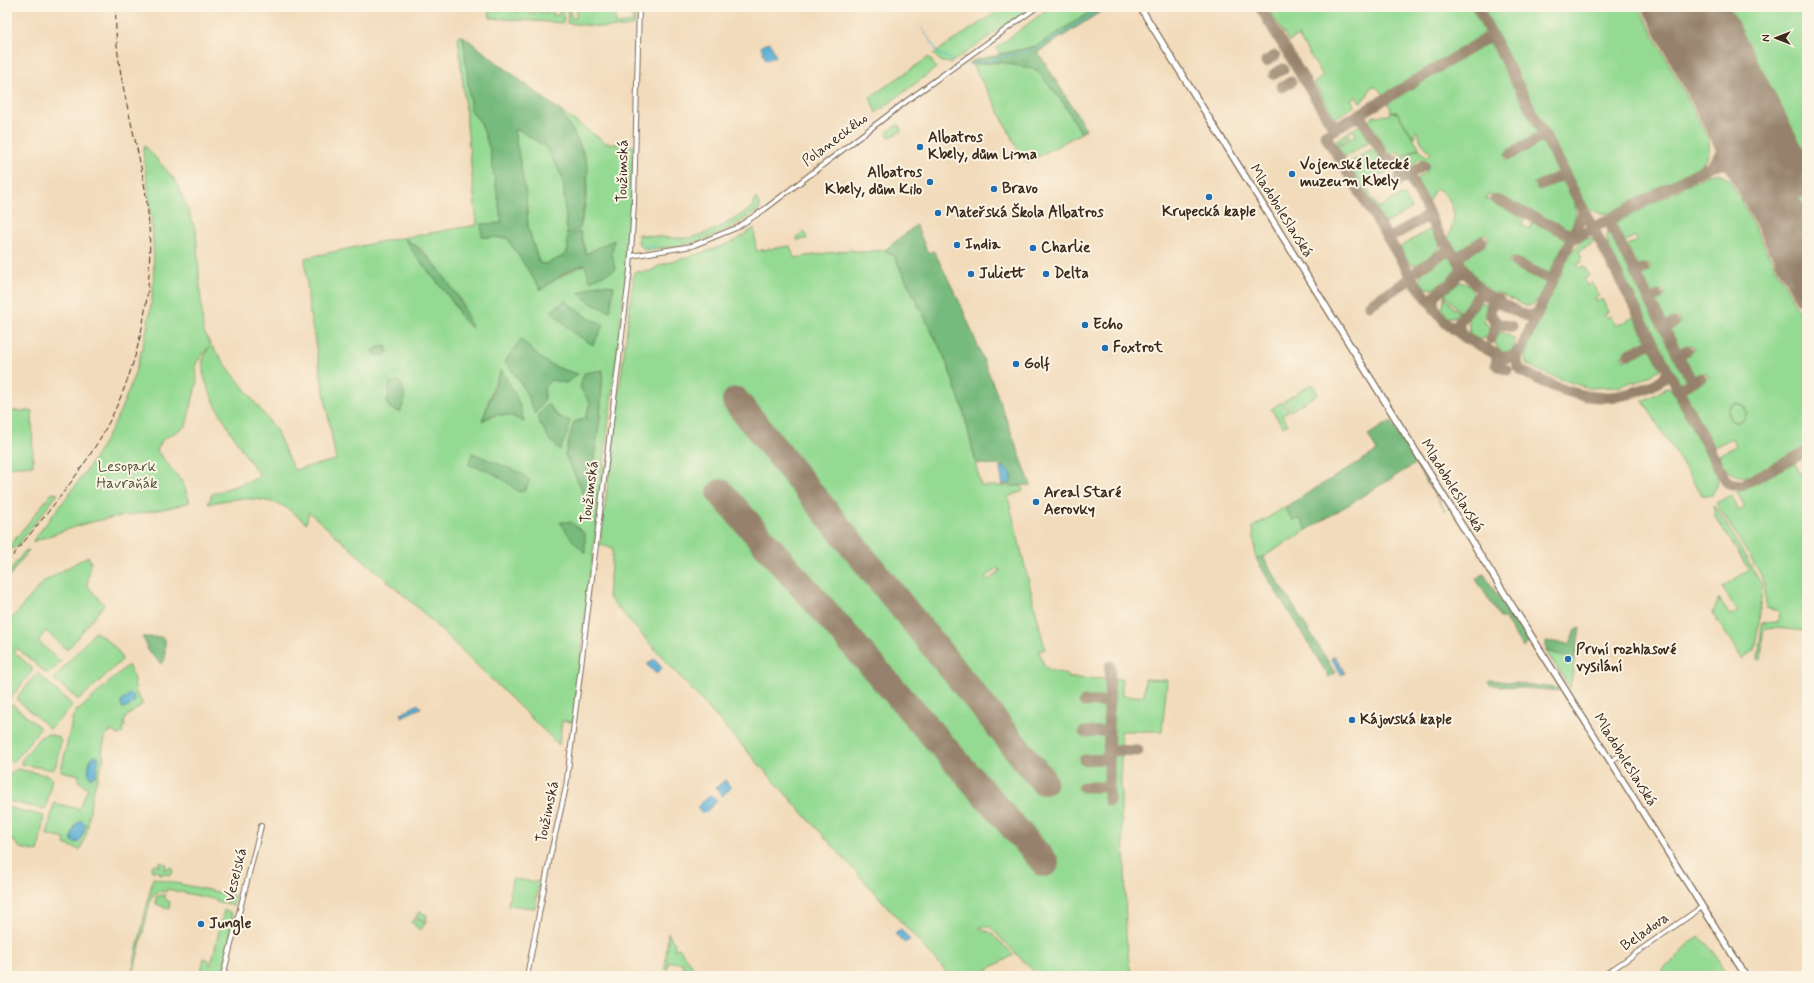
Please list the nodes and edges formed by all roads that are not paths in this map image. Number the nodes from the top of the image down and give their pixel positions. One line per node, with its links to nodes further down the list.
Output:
1 (639, 7): 4 (street, Toužimská)
2 (1037, 7): 4 (street, Polaneckého)
3 (1140, 7): 6 (main road, Mladoboleslavská)
4 (631, 256): 10 (street, Toužimská)
5 (1622, 754): 6 (street)
6 (1611, 761): 8 (main road, Mladoboleslavská)
7 (261, 826): 9 (street, Veselská)
8 (1702, 907): 11 (street, Beladova); 12 (main road, Mladoboleslavská)
9 (223, 976)
10 (527, 976)
11 (1603, 976)
12 (1746, 976)

